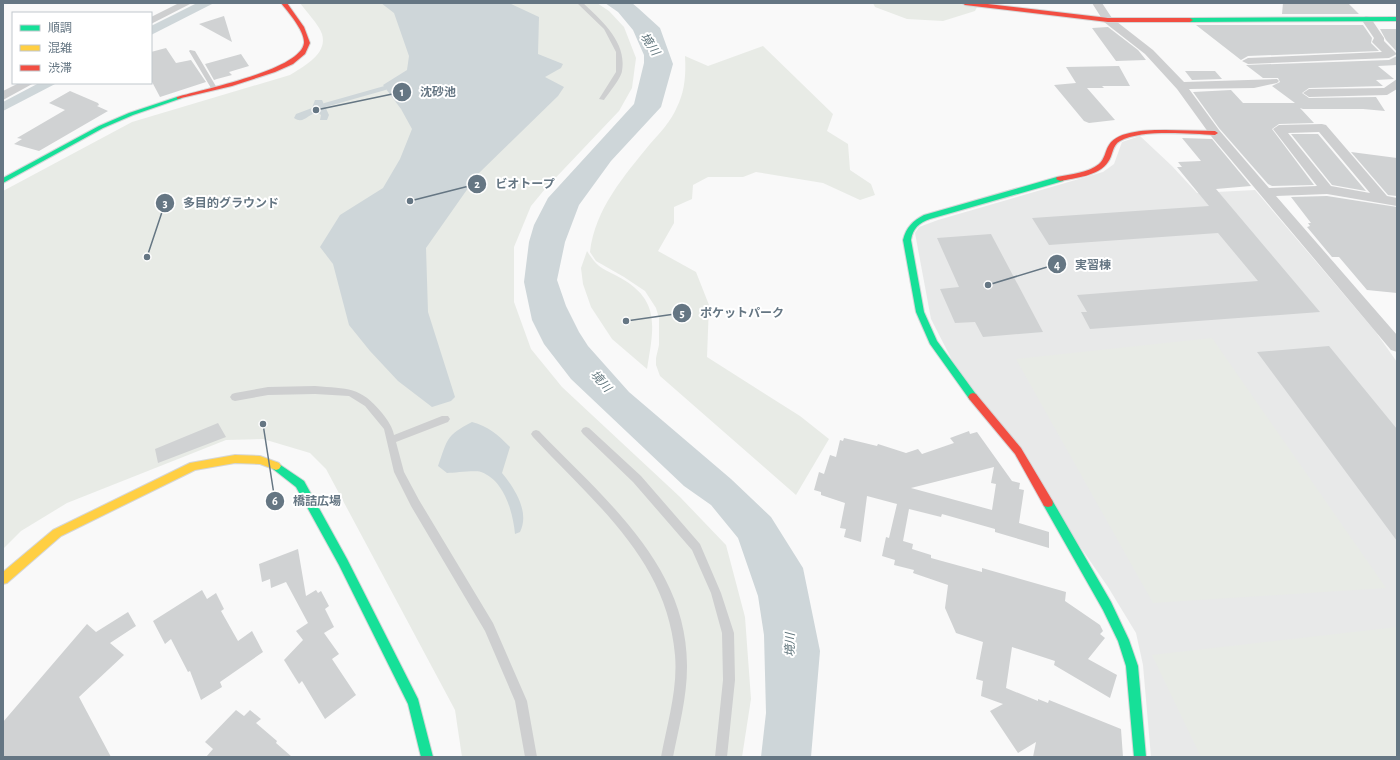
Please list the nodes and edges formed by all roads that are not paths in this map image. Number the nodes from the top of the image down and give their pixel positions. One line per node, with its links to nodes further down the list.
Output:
1 (187, 3): 8 (street)
2 (284, 3): 16 (street)
3 (580, 3): 19 (lane)
4 (965, 3): 9 (street)
5 (1097, 3): 9 (street)
6 (1366, 19): 7 (street); 9 (street); 11 (street)
7 (1397, 19)
8 (152, 20)
9 (1108, 20): 15 (street)
10 (192, 51): 16 (lane)
11 (1248, 61)
12 (1273, 81): 15 (street)
13 (1397, 83): 17 (street)
14 (26, 84): 18 (street)
15 (1181, 86): 20 (street)
16 (214, 88): 21 (street)
17 (1309, 93)
18 (3, 96)
19 (602, 99)
20 (1215, 133): 23 (street); 37 (street)
21 (3, 181)
22 (1327, 190): 23 (street); 24 (street); 24 (street)
23 (1266, 192): 26 (street)
24 (1383, 200): 25 (street)
25 (1397, 202)
26 (1397, 346)
27 (235, 397): 31 (lane)
28 (445, 419): 31 (lane)
29 (586, 431): 36 (lane)
30 (536, 434): 35 (lane)
31 (392, 440): 34 (lane)
32 (3, 579): 33 (street)
33 (427, 757)
34 (530, 757)
35 (667, 757)
36 (721, 757)
37 (1140, 757)

